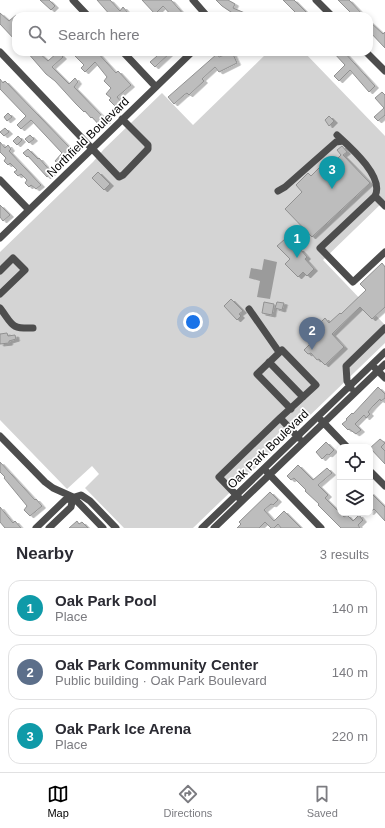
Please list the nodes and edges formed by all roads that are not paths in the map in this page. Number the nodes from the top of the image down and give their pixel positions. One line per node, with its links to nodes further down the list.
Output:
1 (73, 0): 4 (street)
2 (193, 0): 5 (street)
3 (316, 0): 6 (street)
4 (84, 12)
5 (204, 12)
6 (328, 12)
7 (0, 52): 16 (street)
8 (127, 56): 12 (street)
9 (188, 56): 12 (street, Northfield Boulevard)
10 (370, 56): 11 (street)
11 (385, 72)
12 (156, 87): 13 (street, Northfield Boulevard)
13 (122, 119): 16 (street, Northfield Boulevard); 16 (street)
14 (337, 135): 15 (street)
15 (343, 141): 18 (street); 19 (street)
16 (92, 148): 21 (street, Northfield Boulevard)
17 (0, 180): 21 (street)
18 (278, 191)
19 (375, 196): 20 (street); 23 (street)
20 (385, 206)
21 (29, 210): 22 (street, Northfield Boulevard)
22 (0, 238)
23 (385, 252)
24 (0, 271): 25 (street)
25 (0, 294)
26 (0, 308): 28 (street)
27 (249, 309): 30 (street)
28 (33, 328)
29 (385, 328): 37 (street)
30 (279, 352): 32 (street); 39 (street)
31 (385, 352): 33 (street, Oak Park Boulevard)
32 (269, 362): 39 (street); 40 (street)
33 (372, 364): 35 (street); 37 (street, Oak Park Boulevard)
34 (385, 364): 35 (street, Oak Park Boulevard)
35 (378, 371): 36 (street); 38 (street, Oak Park Boulevard)
36 (385, 378)
37 (349, 385): 38 (street); 41 (street, Oak Park Boulevard)
38 (356, 392): 43 (street, Oak Park Boulevard)
39 (303, 397): 40 (street)
40 (290, 409): 42 (street)
41 (318, 417): 43 (street); 45 (street, Oak Park Boulevard)
42 (280, 418): 45 (street); 52 (street)
43 (324, 423): 46 (street, Oak Park Boulevard); 47 (street)
44 (0, 436): 53 (street)
45 (297, 436): 46 (street); 48 (street, Oak Park Boulevard)
46 (303, 443): 50 (street, Oak Park Boulevard)
47 (344, 444)
48 (264, 469): 50 (street); 52 (street, Oak Park Boulevard)
49 (373, 474): 51 (street)
50 (270, 475): 54 (street, Oak Park Boulevard); 63 (street)
51 (385, 486)
52 (236, 495): 54 (street); 56 (street, Oak Park Boulevard)
53 (73, 497): 55 (street); 57 (street); 58 (street); 59 (street)
54 (242, 501): 62 (street, Oak Park Boulevard)
55 (109, 521): 59 (street); 60 (street)
56 (210, 521): 61 (street, Oak Park Boulevard); 62 (street)
57 (36, 528)
58 (49, 528)
59 (103, 528)
60 (116, 528)
61 (202, 528)
62 (215, 528)
63 (321, 528)

